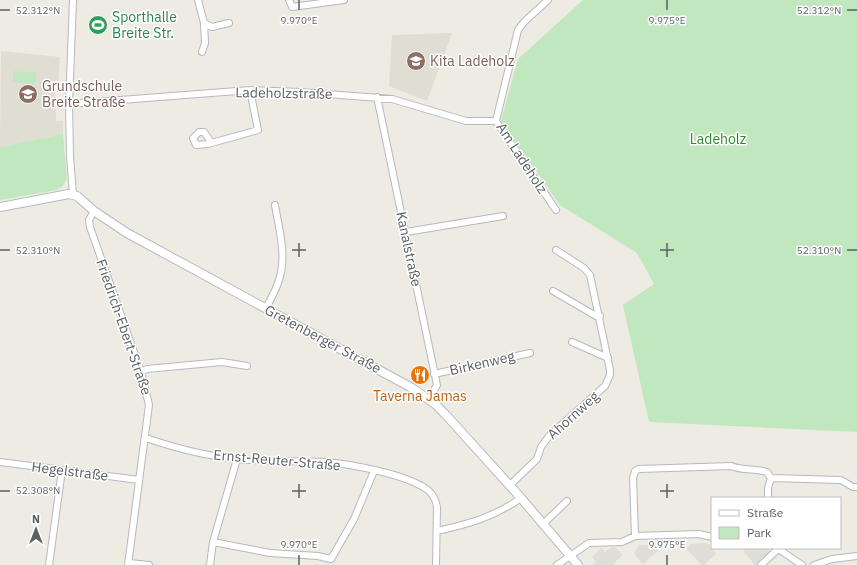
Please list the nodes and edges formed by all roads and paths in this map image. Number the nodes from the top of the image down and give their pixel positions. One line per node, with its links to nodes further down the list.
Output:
1 (73, 0): 11 (street)
2 (198, 0): 6 (street)
3 (289, 0): 4 (street)
4 (344, 0)
5 (548, 0): 12 (street, Am Ladeholz)
6 (204, 23): 7 (street); 8 (street)
7 (229, 23)
8 (202, 52)
9 (250, 90): 10 (street, Ladeholzstraße); 11 (street, Ladeholzstraße); 13 (street)
10 (377, 97): 12 (street, Ladeholzstraße); 20 (street, Kanalstraße)
11 (69, 104): 14 (street)
12 (496, 121): 17 (street, Am Ladeholz)
13 (211, 142)
14 (73, 194): 16 (main road); 18 (main road, Gretenberger Straße)
15 (276, 205): 23 (street)
16 (0, 207)
17 (556, 210)
18 (94, 211): 23 (main road, Gretenberger Straße); 29 (street, Friedrich-Ebert-Straße)
19 (503, 216): 20 (street)
20 (406, 232): 30 (street, Kanalstraße)
21 (556, 250): 24 (street, Ahornweg)
22 (553, 291): 24 (street)
23 (266, 308): 31 (main road, Gretenberger Straße)
24 (600, 316): 27 (street, Ahornweg)
25 (572, 342): 27 (street)
26 (530, 352): 30 (street, Birkenweg)
27 (608, 358): 39 (street, Ahornweg)
28 (247, 366): 29 (street)
29 (141, 372): 32 (street, Friedrich-Ebert-Straße)
30 (434, 374): 31 (street, Kanalstraße)
31 (429, 399): 39 (main road, Gretenberger Straße)
32 (146, 438): 33 (street, Ernst-Reuter-Straße); 38 (street, Friedrich-Ebert-Straße)
33 (237, 459): 36 (street, Ernst-Reuter-Straße); 48 (street)
34 (0, 462): 35 (street, Hegelstraße)
35 (62, 470): 38 (street, Hegelstraße); 54 (street)
36 (374, 471): 45 (street, Ernst-Reuter-Straße); 48 (street)
37 (771, 478): 40 (street); 41 (street); 46 (street)
38 (139, 480): 53 (street, Friedrich-Ebert-Straße)
39 (510, 485): 42 (main road, Gretenberger Straße)
40 (857, 487)
41 (768, 497)
42 (521, 498): 44 (main road, Gretenberger Straße); 45 (street)
43 (567, 501): 44 (street)
44 (543, 524): 51 (main road, Gretenberger Straße)
45 (437, 531): 57 (street)
46 (635, 536): 47 (street); 51 (street)
47 (711, 537)
48 (214, 542): 56 (street)
49 (777, 549): 60 (street)
50 (779, 549): 61 (street)
51 (570, 556): 58 (street); 59 (main road, Gretenberger Straße)
52 (857, 556): 62 (street)
53 (128, 564): 55 (street)
54 (49, 565)
55 (149, 565)
56 (210, 565)
57 (436, 565)
58 (557, 565)
59 (578, 565)
60 (761, 565)
61 (802, 565)
62 (814, 565)

